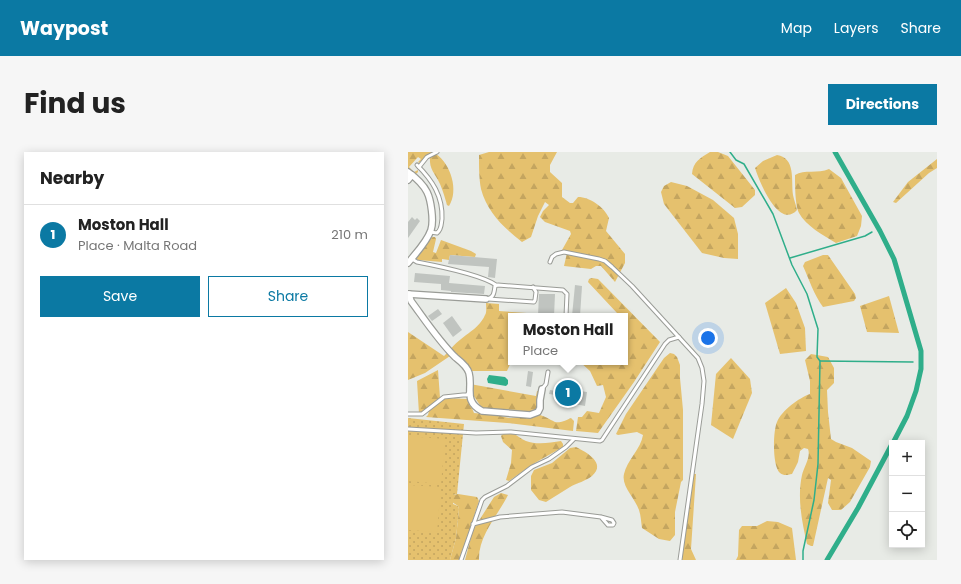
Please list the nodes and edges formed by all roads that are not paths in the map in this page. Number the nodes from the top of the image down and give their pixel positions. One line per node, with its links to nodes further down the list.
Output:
1 (437, 152): 2 (lane)
2 (422, 170): 3 (lane); 5 (lane)
3 (412, 175): 4 (street); 5 (street)
4 (408, 180)
5 (430, 232): 6 (street)
6 (410, 260): 8 (lane)
7 (550, 262): 13 (lane)
8 (496, 285): 9 (lane); 11 (lane)
9 (533, 287): 11 (lane); 12 (lane)
10 (408, 294): 11 (street); 16 (street)
11 (486, 299)
12 (566, 313)
13 (679, 337): 19 (lane); 23 (lane)
14 (548, 372): 15 (lane)
15 (542, 389): 16 (street)
16 (469, 392): 17 (lane)
17 (408, 414)
18 (408, 429): 19 (lane)
19 (574, 439): 21 (lane)
20 (601, 517): 21 (lane)
21 (473, 524): 22 (lane)
22 (461, 560)
23 (680, 560)

